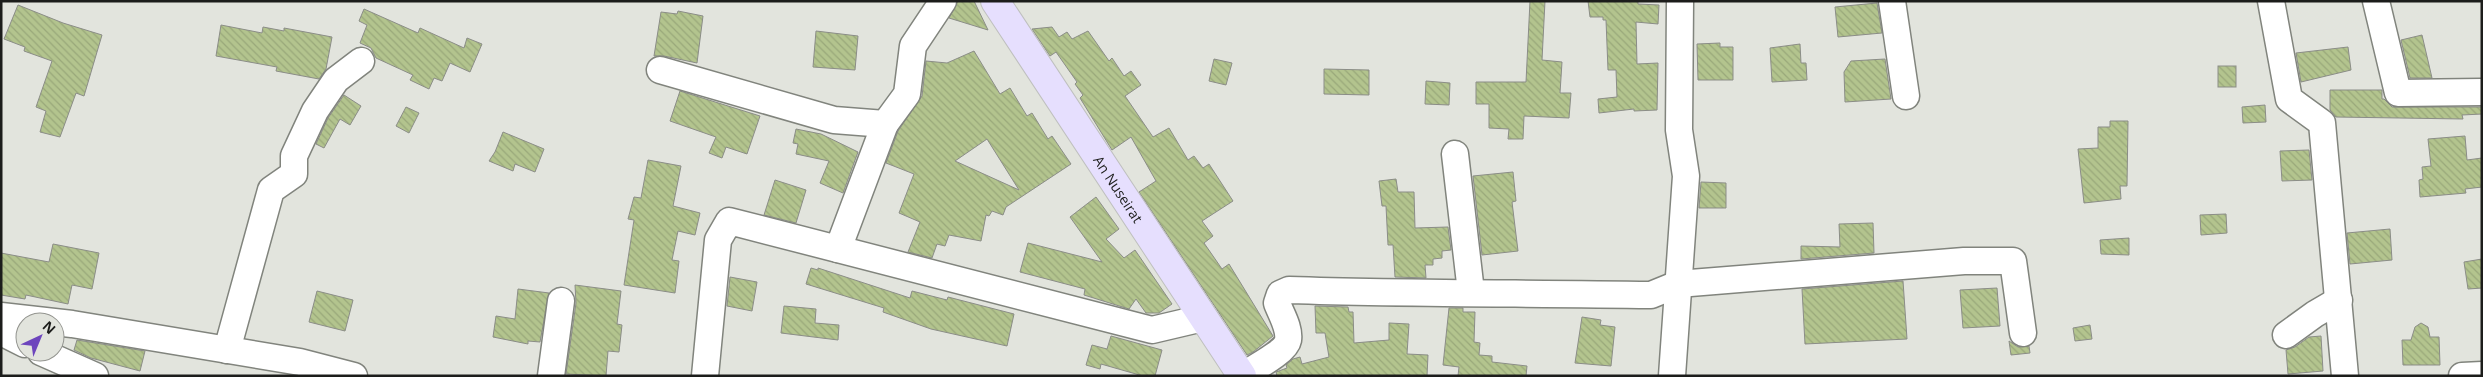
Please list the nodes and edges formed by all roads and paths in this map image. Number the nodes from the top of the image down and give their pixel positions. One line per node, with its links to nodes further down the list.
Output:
1 (943, 1): 11 (street)
2 (995, 1): 19 (main road, An Nuseirat)
3 (1680, 1): 14 (street)
4 (1892, 1): 10 (street)
5 (2271, 1): 16 (street)
6 (2376, 1): 9 (street)
7 (362, 61): 24 (street)
8 (660, 70): 11 (street)
9 (2482, 92)
10 (1906, 96)
11 (885, 124): 13 (street)
12 (1455, 154): 15 (street)
13 (838, 249): 19 (street); 30 (street)
14 (1678, 284): 15 (street); 21 (street); 32 (street)
15 (1471, 292): 31 (street)
16 (2339, 300): 22 (street); 33 (street)
17 (561, 301): 29 (street)
18 (1, 316): 24 (street)
19 (1203, 318): 31 (main road, An Nuseirat)
20 (1, 332): 23 (street)
21 (2022, 334)
22 (2286, 336)
23 (15, 339)
24 (227, 350): 28 (street)
25 (64, 362): 27 (street)
26 (2482, 374): 34 (street)
27 (95, 376)
28 (354, 376)
29 (551, 376)
30 (705, 376)
31 (1242, 376)
32 (1672, 376)
33 (2346, 376)
34 (2462, 376)

